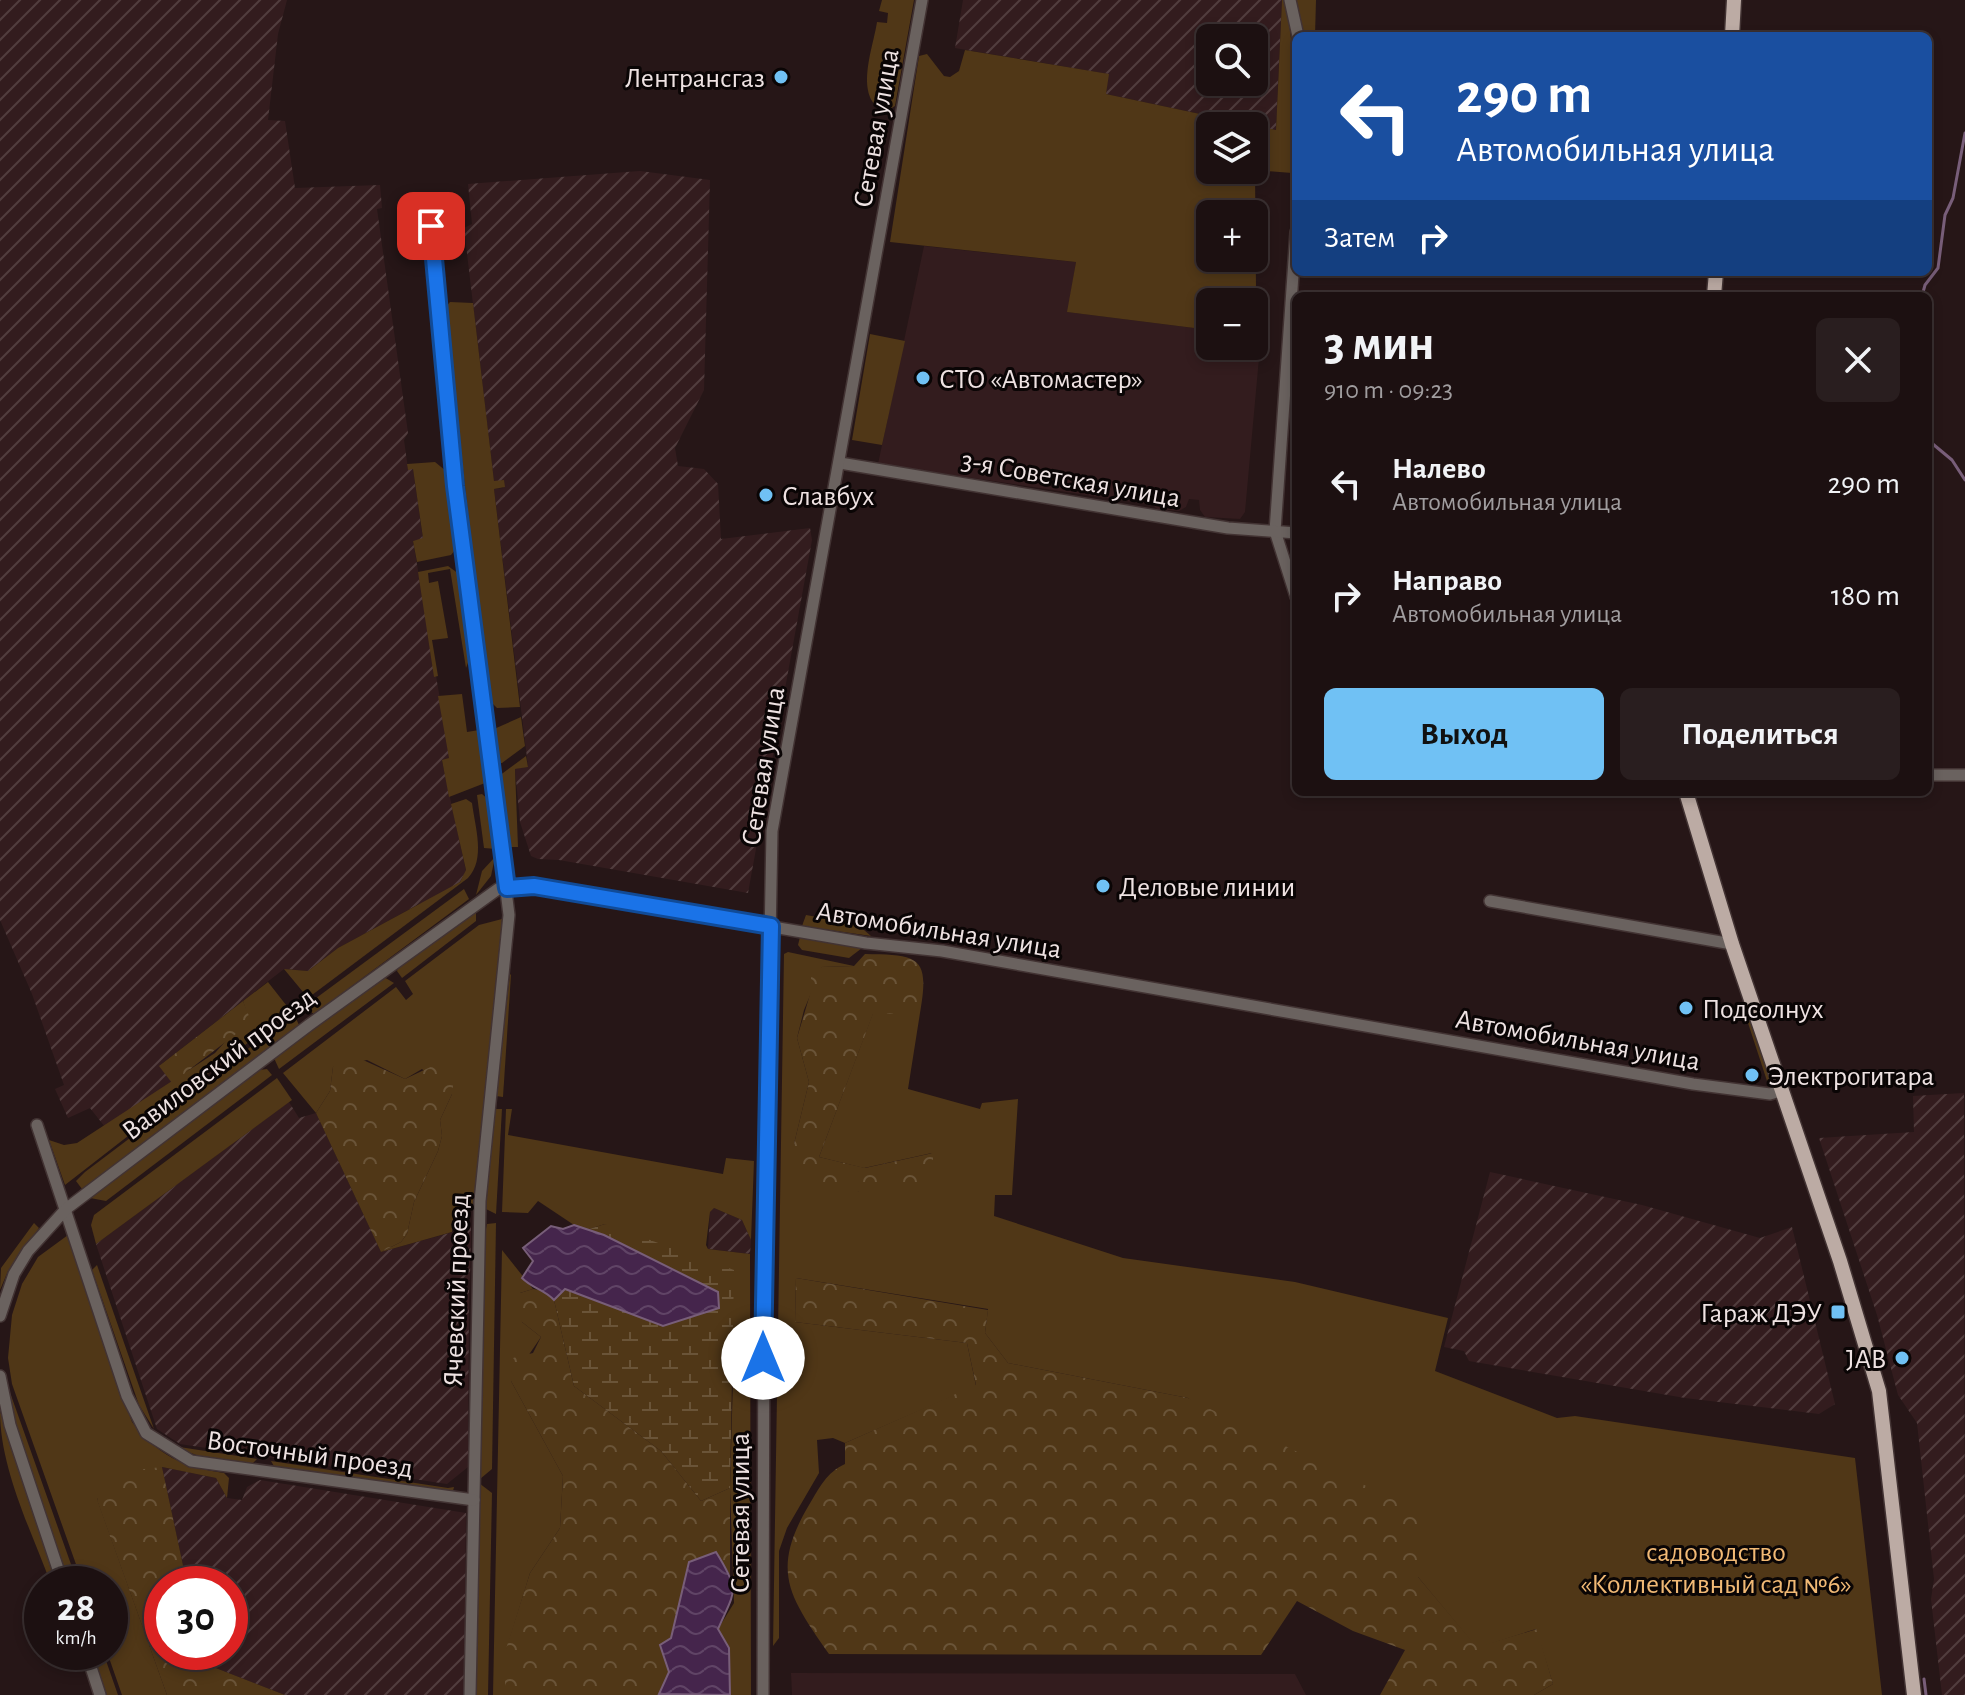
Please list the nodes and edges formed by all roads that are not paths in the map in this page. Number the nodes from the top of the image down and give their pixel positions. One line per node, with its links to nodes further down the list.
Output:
1 (922, 0): 9 (street, Сетевая улица)
2 (1290, 0): 4 (street)
3 (1734, 0): 5 (main road)
4 (1297, 32)
5 (1732, 32)
6 (431, 226): 16 (street)
7 (1292, 317): 8 (street)
8 (1290, 360): 10 (street)
9 (840, 463): 10 (street, 3-я Советская улица); 18 (street, Сетевая улица)
10 (1275, 531): 11 (street, 3-я Советская улица); 12 (street)
11 (1292, 533)
12 (1292, 584)
13 (1932, 775): 14 (street)
14 (1965, 775)
15 (1687, 796): 19 (main road)
16 (507, 888): 18 (street, Автомобильная улица); 22 (street, Вавиловский проезд); 25 (street, Ячевский проезд)
17 (1490, 901): 19 (street)
18 (771, 926): 20 (street, Автомобильная улица); 30 (street, Сетевая улица)
19 (1732, 944): 20 (main road)
20 (1783, 1090): 31 (main road)
21 (37, 1125): 22 (street, Восточный проезд)
22 (66, 1209): 23 (street, Вавиловский проезд); 25 (street, Восточный проезд)
23 (0, 1316)
24 (0, 1376): 26 (street)
25 (474, 1500): 29 (street, Ячевский проезд)
26 (57, 1566)
27 (92, 1670): 28 (street)
28 (100, 1695)
29 (470, 1695)
30 (763, 1695)
31 (1914, 1695)

